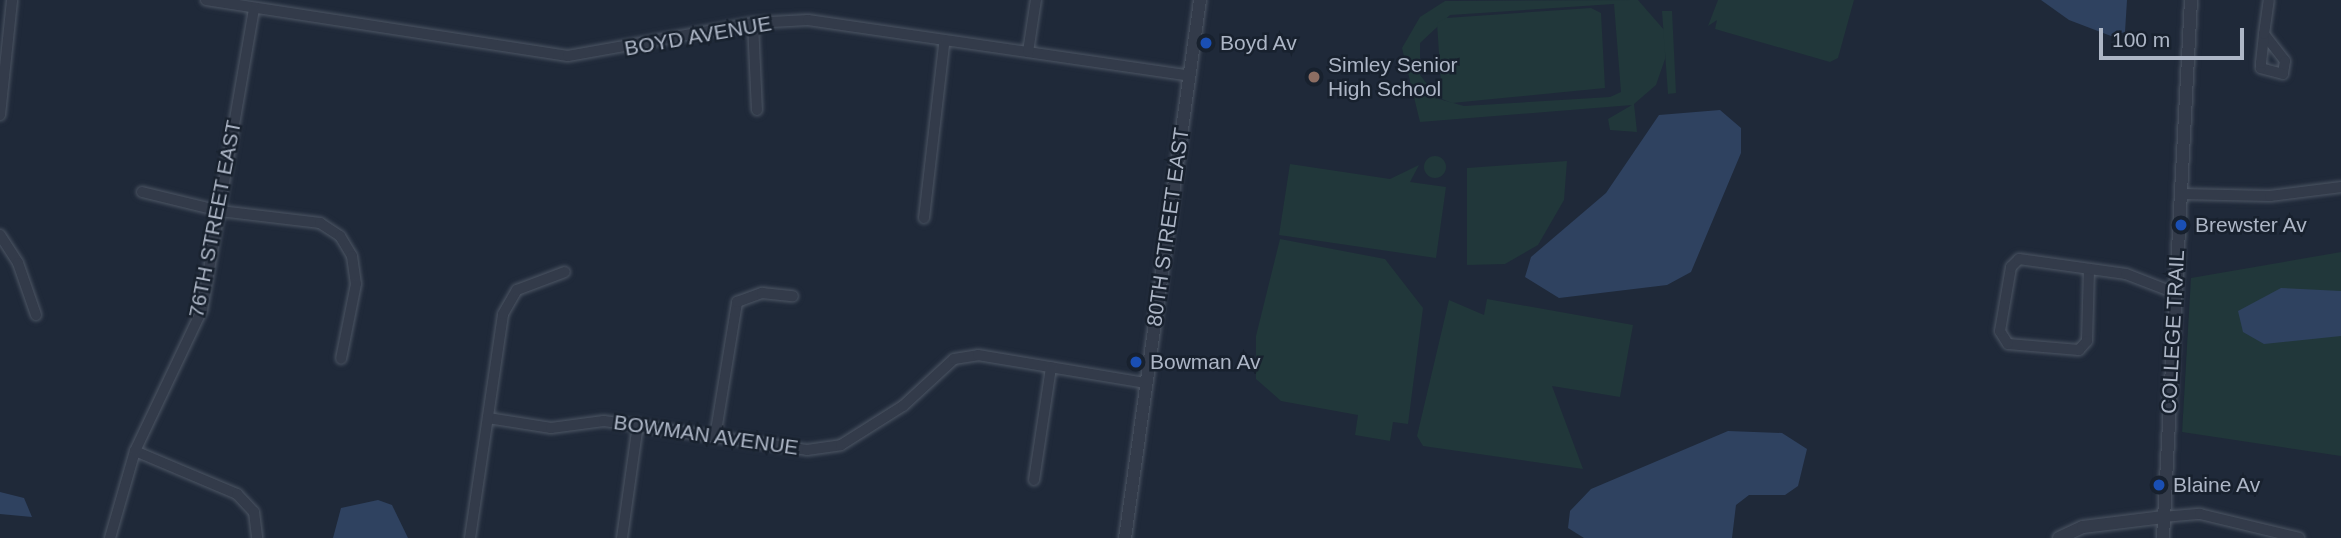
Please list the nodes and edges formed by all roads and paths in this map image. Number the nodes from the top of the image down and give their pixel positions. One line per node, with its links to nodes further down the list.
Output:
1 (12, 0): 14 (street)
2 (206, 0): 7 (street, BOYD AVENUE)
3 (1036, 0): 11 (street)
4 (1200, 0): 12 (street, 80TH STREET EAST)
5 (2192, 0): 17 (street, COLLEGE TRAIL)
6 (2269, 0): 9 (street)
7 (254, 9): 8 (street, BOYD AVENUE); 18 (street, 76TH STREET EAST)
8 (753, 23): 10 (street, BOYD AVENUE); 13 (street)
9 (2264, 34)
10 (944, 44): 11 (street, BOYD AVENUE); 19 (street)
11 (1028, 52): 12 (street, BOYD AVENUE)
12 (1190, 76): 28 (street, 80TH STREET EAST)
13 (757, 110)
14 (0, 115)
15 (2341, 187): 17 (street)
16 (142, 192): 18 (street)
17 (2181, 194): 23 (street, COLLEGE TRAIL)
18 (220, 211): 26 (street); 32 (street, 76TH STREET EAST)
19 (924, 218)
20 (0, 235): 25 (street)
21 (2088, 269): 21 (street); 23 (street)
22 (565, 272): 29 (street)
23 (2175, 293): 34 (street, COLLEGE TRAIL)
24 (793, 296): 31 (street)
25 (36, 315)
26 (341, 359)
27 (1051, 367): 28 (street, BOWMAN AVENUE); 31 (street, BOWMAN AVENUE); 33 (street)
28 (1145, 383): 39 (street, 80TH STREET EAST)
29 (488, 418): 30 (street, BOWMAN AVENUE); 37 (street)
30 (638, 424): 31 (street, BOWMAN AVENUE); 38 (street)
31 (715, 437)
32 (135, 451): 35 (street, 76TH STREET EAST); 36 (street)
33 (1034, 480)
34 (2163, 517): 40 (street); 41 (street, COLLEGE TRAIL); 42 (street)
35 (110, 538)
36 (257, 538)
37 (470, 538)
38 (622, 538)
39 (1125, 538)
40 (2059, 538)
41 (2163, 538)
42 (2299, 538)

